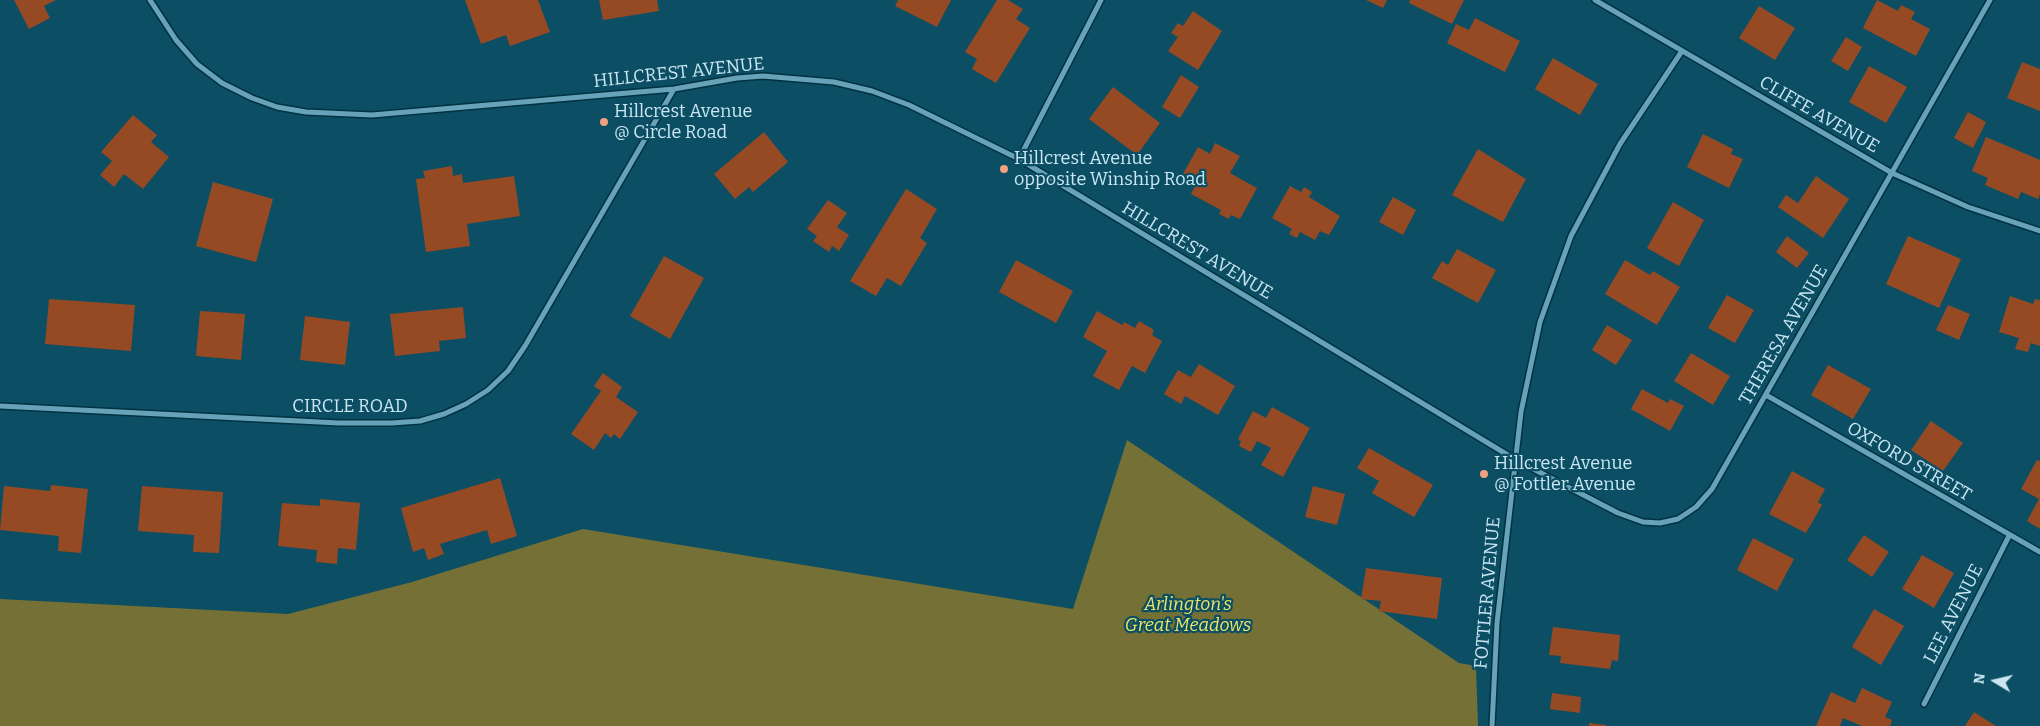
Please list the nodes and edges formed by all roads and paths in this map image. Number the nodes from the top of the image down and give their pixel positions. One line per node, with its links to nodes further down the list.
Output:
1 (150, 0): 6 (street, HILLCREST AVENUE)
2 (1101, 0): 7 (street)
3 (1595, 0): 5 (street, CLIFFE AVENUE)
4 (1990, 0): 8 (street, THERESA AVENUE)
5 (1682, 51): 8 (street, CLIFFE AVENUE); 12 (street, FOTTLER AVENUE)
6 (674, 90): 7 (street, HILLCREST AVENUE); 11 (street, CIRCLE ROAD)
7 (1019, 159): 12 (street, HILLCREST AVENUE)
8 (1892, 173): 9 (street, CLIFFE AVENUE); 10 (street, THERESA AVENUE)
9 (2040, 231)
10 (1766, 395): 12 (street, THERESA AVENUE); 13 (street, OXFORD STREET)
11 (0, 406)
12 (1516, 460): 16 (street, FOTTLER AVENUE)
13 (2009, 536): 14 (street, OXFORD STREET); 15 (street, LEE AVENUE)
14 (2040, 552)
15 (1924, 704)
16 (1492, 726)

